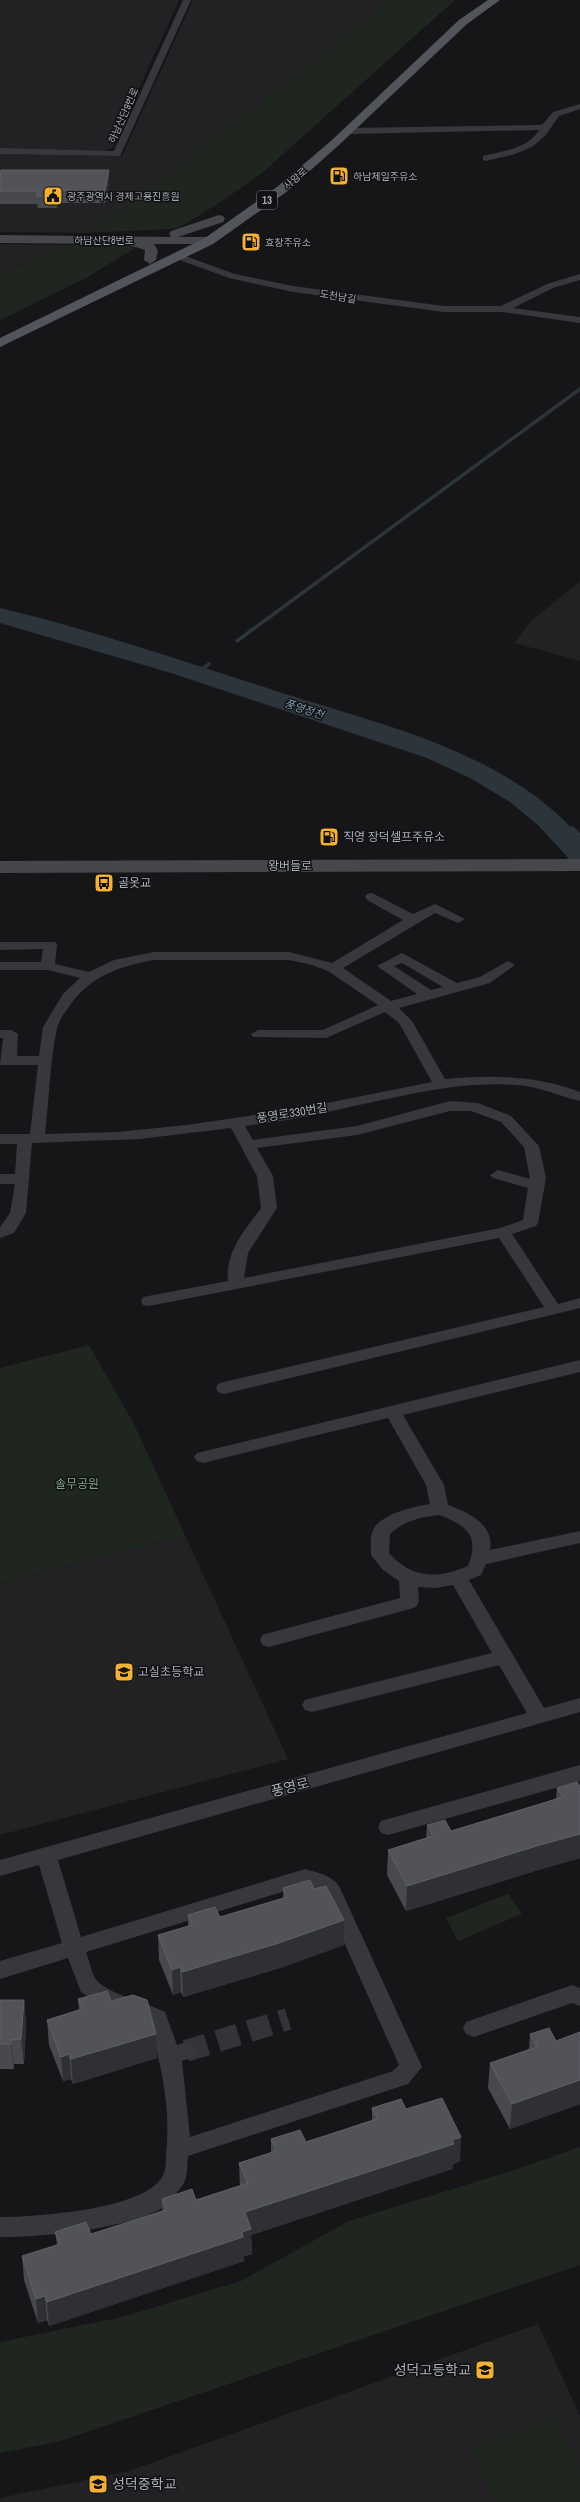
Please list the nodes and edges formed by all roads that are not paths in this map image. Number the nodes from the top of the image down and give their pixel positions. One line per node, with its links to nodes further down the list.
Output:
1 (187, 0): 8 (street, 하남산단9번로)
2 (474, 0): 4 (main road)
3 (495, 0): 7 (main road, 사암로 / 13)
4 (394, 70)
5 (580, 106): 6 (street)
6 (546, 126): 7 (street); 9 (street)
7 (348, 131): 15 (main road, 사암로 / 13)
8 (0, 151)
9 (486, 158)
10 (232, 210): 11 (main road)
11 (219, 219): 13 (street); 14 (main road)
12 (0, 239): 13 (street, 하남산단8번로)
13 (98, 240): 14 (street, 하남산단8번로); 17 (street)
14 (190, 241): 15 (street, 하남산단8번로); 17 (main road)
15 (209, 241): 16 (main road, 사암로 / 13)
16 (177, 256): 19 (street, 도천남길); 22 (main road, 사암로 / 13)
17 (150, 260): 21 (main road)
18 (580, 277): 19 (street, 도천남길)
19 (503, 309): 20 (street, 도천남길)
20 (580, 320)
21 (0, 332)
22 (0, 343)
23 (580, 865): 24 (street, 왕버들로)
24 (0, 867)
25 (372, 897): 27 (street)
26 (458, 919): 27 (street)
27 (414, 920): 32 (street)
28 (0, 946): 31 (street)
29 (508, 965): 34 (street)
30 (0, 966): 31 (street)
31 (48, 966): 33 (street)
32 (333, 968): 33 (street); 36 (street)
33 (89, 976): 39 (street)
34 (455, 988): 35 (street); 35 (street)
35 (428, 995): 36 (street)
36 (388, 1006): 38 (street); 41 (street)
37 (0, 1034): 40 (street)
38 (258, 1034)
39 (46, 1060): 40 (street); 45 (street)
40 (4, 1061)
41 (441, 1085): 42 (street, 풍영로330번길); 43 (street, 풍영로330번길)
42 (580, 1097)
43 (235, 1122): 45 (street, 풍영로330번길); 46 (street)
44 (0, 1139): 45 (street, 풍영로330번길)
45 (31, 1139): 49 (street)
46 (248, 1145): 50 (street); 53 (street)
47 (498, 1175): 50 (street)
48 (0, 1178): 49 (street)
49 (23, 1179): 51 (street)
50 (536, 1185): 52 (street)
51 (0, 1232)
52 (503, 1232): 53 (street); 56 (street)
53 (237, 1285): 54 (street)
54 (148, 1301)
55 (580, 1303): 56 (street)
56 (554, 1310): 58 (street)
57 (580, 1366): 59 (street)
58 (224, 1388)
59 (392, 1412): 60 (street); 61 (street)
60 (203, 1457)
61 (440, 1509): 63 (street); 64 (street)
62 (580, 1537): 63 (street)
63 (480, 1559): 65 (street)
64 (408, 1578): 65 (street); 66 (street)
65 (458, 1578): 67 (street)
66 (269, 1640)
67 (504, 1657): 68 (street); 70 (street)
68 (312, 1704)
69 (580, 1705): 70 (street, 풍영로)
70 (539, 1717): 73 (street, 풍영로)
71 (580, 1773): 72 (street)
72 (388, 1827)
73 (47, 1856): 74 (street, 풍영로); 75 (street)
74 (0, 1868)
75 (74, 1948): 76 (street); 79 (street); 79 (street)
76 (0, 1970)
77 (580, 1997): 78 (street)
78 (474, 2028)
79 (178, 2150): 80 (street)
80 (0, 2227)

